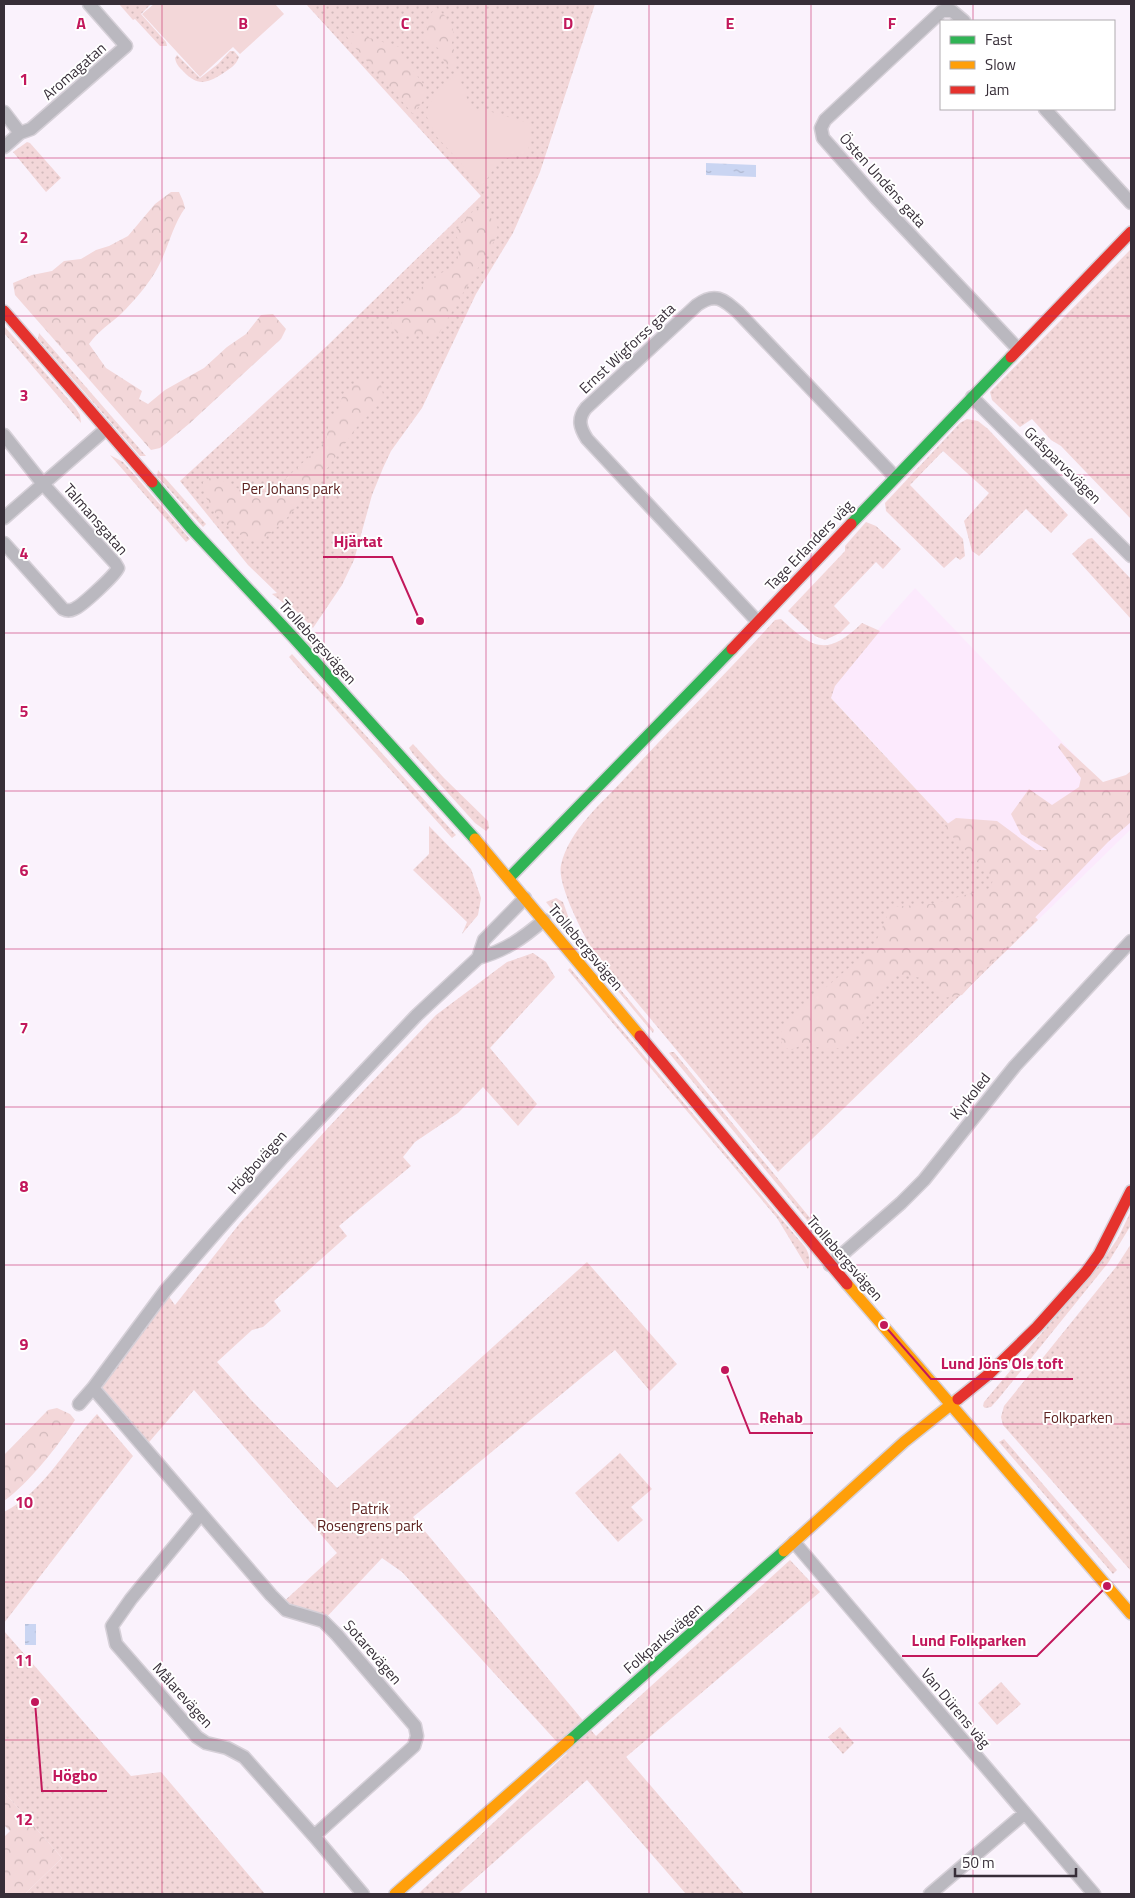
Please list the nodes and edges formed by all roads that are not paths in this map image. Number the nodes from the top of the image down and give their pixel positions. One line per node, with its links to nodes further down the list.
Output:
1 (89, 4): 5 (street, Aromagatan)
2 (963, 20): 10 (street, Östen Undéns gata)
3 (1045, 110): 7 (street)
4 (4, 112): 5 (street)
5 (20, 133): 6 (street, Aromagatan)
6 (4, 147)
7 (1131, 203)
8 (1131, 232): 10 (street, Tage Erlanders väg)
9 (4, 311): 12 (street, Trollebergsvägen)
10 (1018, 349): 11 (street, Tage Erlanders väg)
11 (972, 397): 14 (street, Tage Erlanders väg); 18 (street, Gråsparvsvägen)
12 (106, 429): 15 (street, Talmansgatan); 20 (street, Trollebergsvägen)
13 (4, 435): 15 (street, Talmansgatan)
14 (895, 477): 19 (street, Tage Erlanders väg); 19 (street, Ernst Wigforss gata)
15 (43, 484): 16 (street, Talmansgatan); 17 (street, Talmansgatan)
16 (4, 518)
17 (4, 543)
18 (1131, 556)
19 (757, 621): 20 (street, Tage Erlanders väg)
20 (509, 878): 21 (street, Trollebergsvägen)
21 (525, 898): 22 (street, Trollebergsvägen); 24 (street, Högbovägen)
22 (544, 920): 24 (street, Högbovägen); 26 (street, Trollebergsvägen)
23 (1131, 941): 26 (street, Kyrkoled)
24 (478, 958): 27 (street, Högbovägen)
25 (1131, 1190): 29 (street, Folkparksvägen)
26 (830, 1265): 29 (street, Trollebergsvägen)
27 (93, 1388): 28 (street, Högbovägen); 30 (street, Sotarevägen)
28 (79, 1404)
29 (952, 1405): 31 (street, Folkparksvägen); 32 (street, Trollebergsvägen)
30 (201, 1514): 34 (street, Målarevägen); 34 (street, Sotarevägen)
31 (794, 1542): 33 (street, Van Dürens väg); 36 (street, Folkparksvägen)
32 (1131, 1614)
33 (1025, 1813): 37 (street); 38 (street, Van Dürens väg)
34 (314, 1836): 35 (street, Målarevägen)
35 (363, 1894)
36 (395, 1894)
37 (930, 1894)
38 (1094, 1894)

